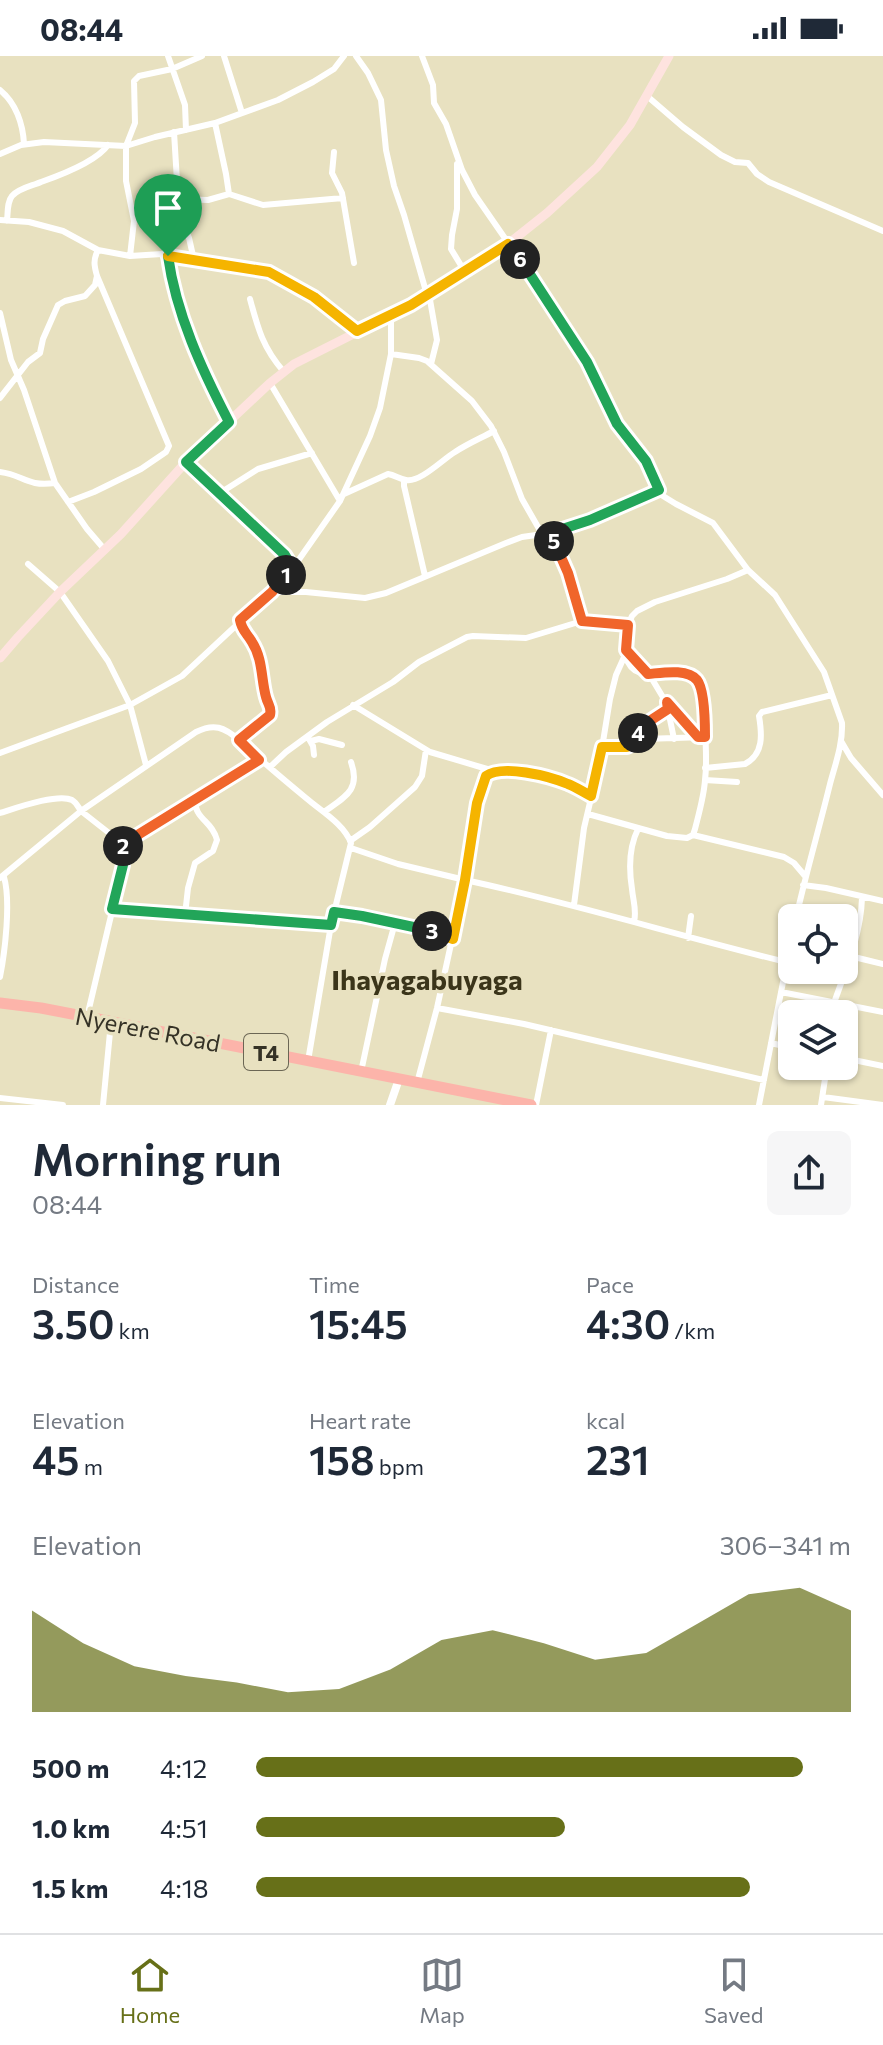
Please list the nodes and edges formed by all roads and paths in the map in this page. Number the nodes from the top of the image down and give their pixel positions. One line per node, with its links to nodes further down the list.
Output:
1 (168, 56): 8 (street)
2 (202, 56): 8 (street)
3 (224, 56): 11 (street)
4 (344, 56): 11 (street)
5 (356, 56): 34 (street)
6 (422, 56): 20 (street)
7 (669, 56): 10 (main road)
8 (172, 69): 13 (street); 17 (street)
9 (0, 90): 15 (street)
10 (647, 96): 25 (street); 26 (main road)
11 (242, 113): 12 (street)
12 (215, 123): 13 (street); 21 (street)
13 (186, 130): 14 (street)
14 (174, 132): 17 (street); 23 (street)
15 (24, 144): 16 (street); 19 (street)
16 (108, 145): 17 (street); 24 (street)
17 (126, 146): 28 (street)
18 (334, 152): 22 (street)
19 (0, 154)
20 (457, 157): 26 (street); 32 (street)
21 (229, 194): 22 (street); 23 (street)
22 (343, 198): 31 (street)
23 (177, 199): 30 (street)
24 (4, 220): 27 (street)
25 (883, 231)
26 (508, 244): 32 (main road); 52 (street)
27 (98, 250): 28 (street); 33 (street)
28 (130, 256): 29 (street)
29 (168, 256): 30 (street); 45 (street)
30 (194, 260): 38 (street)
31 (354, 263)
32 (465, 272): 34 (main road)
33 (97, 276): 42 (street); 55 (street)
34 (428, 294): 37 (main road); 40 (street)
35 (250, 299): 41 (street)
36 (0, 313): 42 (street)
37 (391, 314): 38 (main road); 39 (street)
38 (357, 331): 41 (main road)
39 (391, 354): 40 (street); 54 (street)
40 (431, 364): 46 (street)
41 (284, 372): 43 (main road)
42 (18, 377): 44 (street); 51 (street)
43 (270, 383): 45 (main road); 47 (street)
44 (0, 398)
45 (229, 422): 48 (main road)
46 (494, 431): 50 (street); 57 (street)
47 (312, 453): 53 (street); 54 (street)
48 (186, 462): 53 (street); 58 (main road)
49 (0, 472): 51 (street)
50 (404, 480): 54 (street); 62 (street)
51 (55, 483): 55 (street)
52 (659, 490): 56 (street); 61 (street)
53 (220, 493): 60 (street)
54 (342, 497): 60 (street)
55 (68, 502): 58 (street)
56 (550, 533): 57 (street); 66 (street)
57 (542, 534): 62 (street)
58 (105, 550): 63 (main road)
59 (28, 564): 63 (street)
60 (293, 568): 64 (street)
61 (748, 570): 67 (street); 71 (street)
62 (425, 576): 64 (street)
63 (60, 592): 69 (main road); 72 (street)
64 (272, 592): 65 (street)
65 (240, 620): 72 (street); 78 (street)
66 (582, 621): 67 (street); 73 (street)
67 (628, 625): 68 (street)
68 (626, 653): 70 (street); 82 (street)
69 (0, 658)
70 (649, 674): 74 (street); 75 (street)
71 (832, 695): 79 (street); 90 (street)
72 (130, 705): 84 (street); 88 (street)
73 (353, 705): 76 (street); 83 (street)
74 (668, 705): 75 (street); 77 (street); 80 (street)
75 (702, 737): 77 (street); 90 (street)
76 (309, 738): 81 (street); 85 (street); 89 (street)
77 (674, 739): 80 (street)
78 (239, 740): 86 (street); 88 (street)
79 (841, 741): 94 (street); 105 (street)
80 (638, 742): 82 (street)
81 (342, 745)
82 (602, 747): 95 (street)
83 (426, 750): 91 (street); 104 (street)
84 (0, 753)
85 (314, 755)
86 (259, 760): 89 (street); 96 (street)
87 (351, 762): 98 (street)
88 (146, 765): 97 (street)
89 (270, 767): 98 (street)
90 (705, 768): 92 (street)
91 (494, 771): 95 (street); 107 (street)
92 (705, 780): 93 (street); 102 (street)
93 (737, 782)
94 (883, 795)
95 (591, 796): 100 (street)
96 (195, 798): 103 (street); 115 (street)
97 (81, 811): 99 (street); 103 (street); 106 (street)
98 (324, 812): 104 (street)
99 (0, 813)
100 (588, 814): 101 (street); 112 (street)
101 (638, 829): 102 (street); 117 (street)
102 (693, 835): 105 (street)
103 (123, 844): 113 (street)
104 (350, 845): 107 (street); 114 (street)
105 (805, 876): 108 (street)
106 (2, 878): 126 (street)
107 (465, 880): 112 (street); 122 (street)
108 (803, 885): 109 (street); 111 (street)
109 (862, 898): 110 (street); 120 (street)
110 (883, 901)
111 (799, 904)
112 (574, 905): 117 (street)
113 (112, 909): 115 (street); 134 (street)
114 (334, 912): 118 (street); 119 (street)
115 (185, 915): 119 (street)
116 (691, 916): 121 (street)
117 (634, 922): 121 (street)
118 (395, 923): 122 (street); 142 (street)
119 (331, 925): 139 (street)
120 (858, 926)
121 (688, 938): 124 (street)
122 (453, 939): 132 (street)
123 (858, 958): 125 (street)
124 (778, 960)
125 (883, 964)
126 (0, 977)
127 (782, 984): 128 (street)
128 (781, 992): 129 (street); 137 (street)
129 (820, 1000)
130 (0, 1003): 134 (highway, Nyerere Road / T4)
131 (858, 1007): 133 (street)
132 (437, 1008): 136 (street); 146 (street)
133 (883, 1012)
134 (87, 1017): 135 (highway, Nyerere Road / T4)
135 (111, 1022): 139 (highway, Nyerere Road / T4); 150 (street)
136 (551, 1030): 144 (street); 152 (street)
137 (771, 1043): 138 (street); 144 (street)
138 (778, 1045)
139 (308, 1061): 142 (highway, Nyerere Road / T4)
140 (858, 1061): 141 (street)
141 (883, 1066)
142 (361, 1072): 143 (highway, Nyerere Road / T4)
143 (399, 1079): 146 (highway, Nyerere Road / T4); 151 (street)
144 (764, 1080): 153 (street)
145 (825, 1080): 148 (street)
146 (417, 1083): 152 (highway, Nyerere Road / T4)
147 (0, 1098): 149 (street)
148 (822, 1101): 154 (street)
149 (63, 1105)
150 (103, 1105)
151 (390, 1105)
152 (531, 1105)
153 (759, 1105)
154 (883, 1105)

